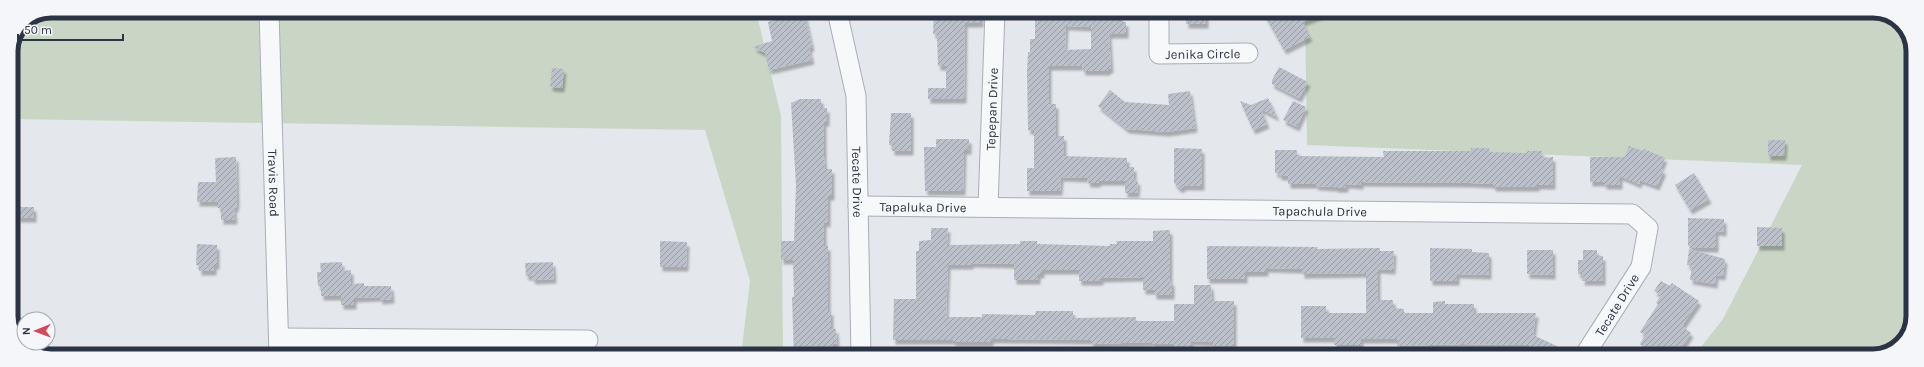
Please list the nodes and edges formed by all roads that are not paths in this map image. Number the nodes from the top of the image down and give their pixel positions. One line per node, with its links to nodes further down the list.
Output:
1 (269, 18): 10 (street, Travis Road)
2 (839, 18): 6 (street, Tecate Drive)
3 (995, 18): 7 (street, Tepepan Drive)
4 (1159, 18): 5 (street, Jenika Circle)
5 (1248, 53)
6 (858, 206): 7 (street, Tapaluka Drive); 11 (street, Tecate Drive)
7 (988, 207): 8 (street, Tapachula Drive)
8 (1648, 228): 12 (street, Tecate Drive)
9 (588, 340): 10 (street)
10 (279, 347)
11 (861, 349)
12 (1588, 349)

